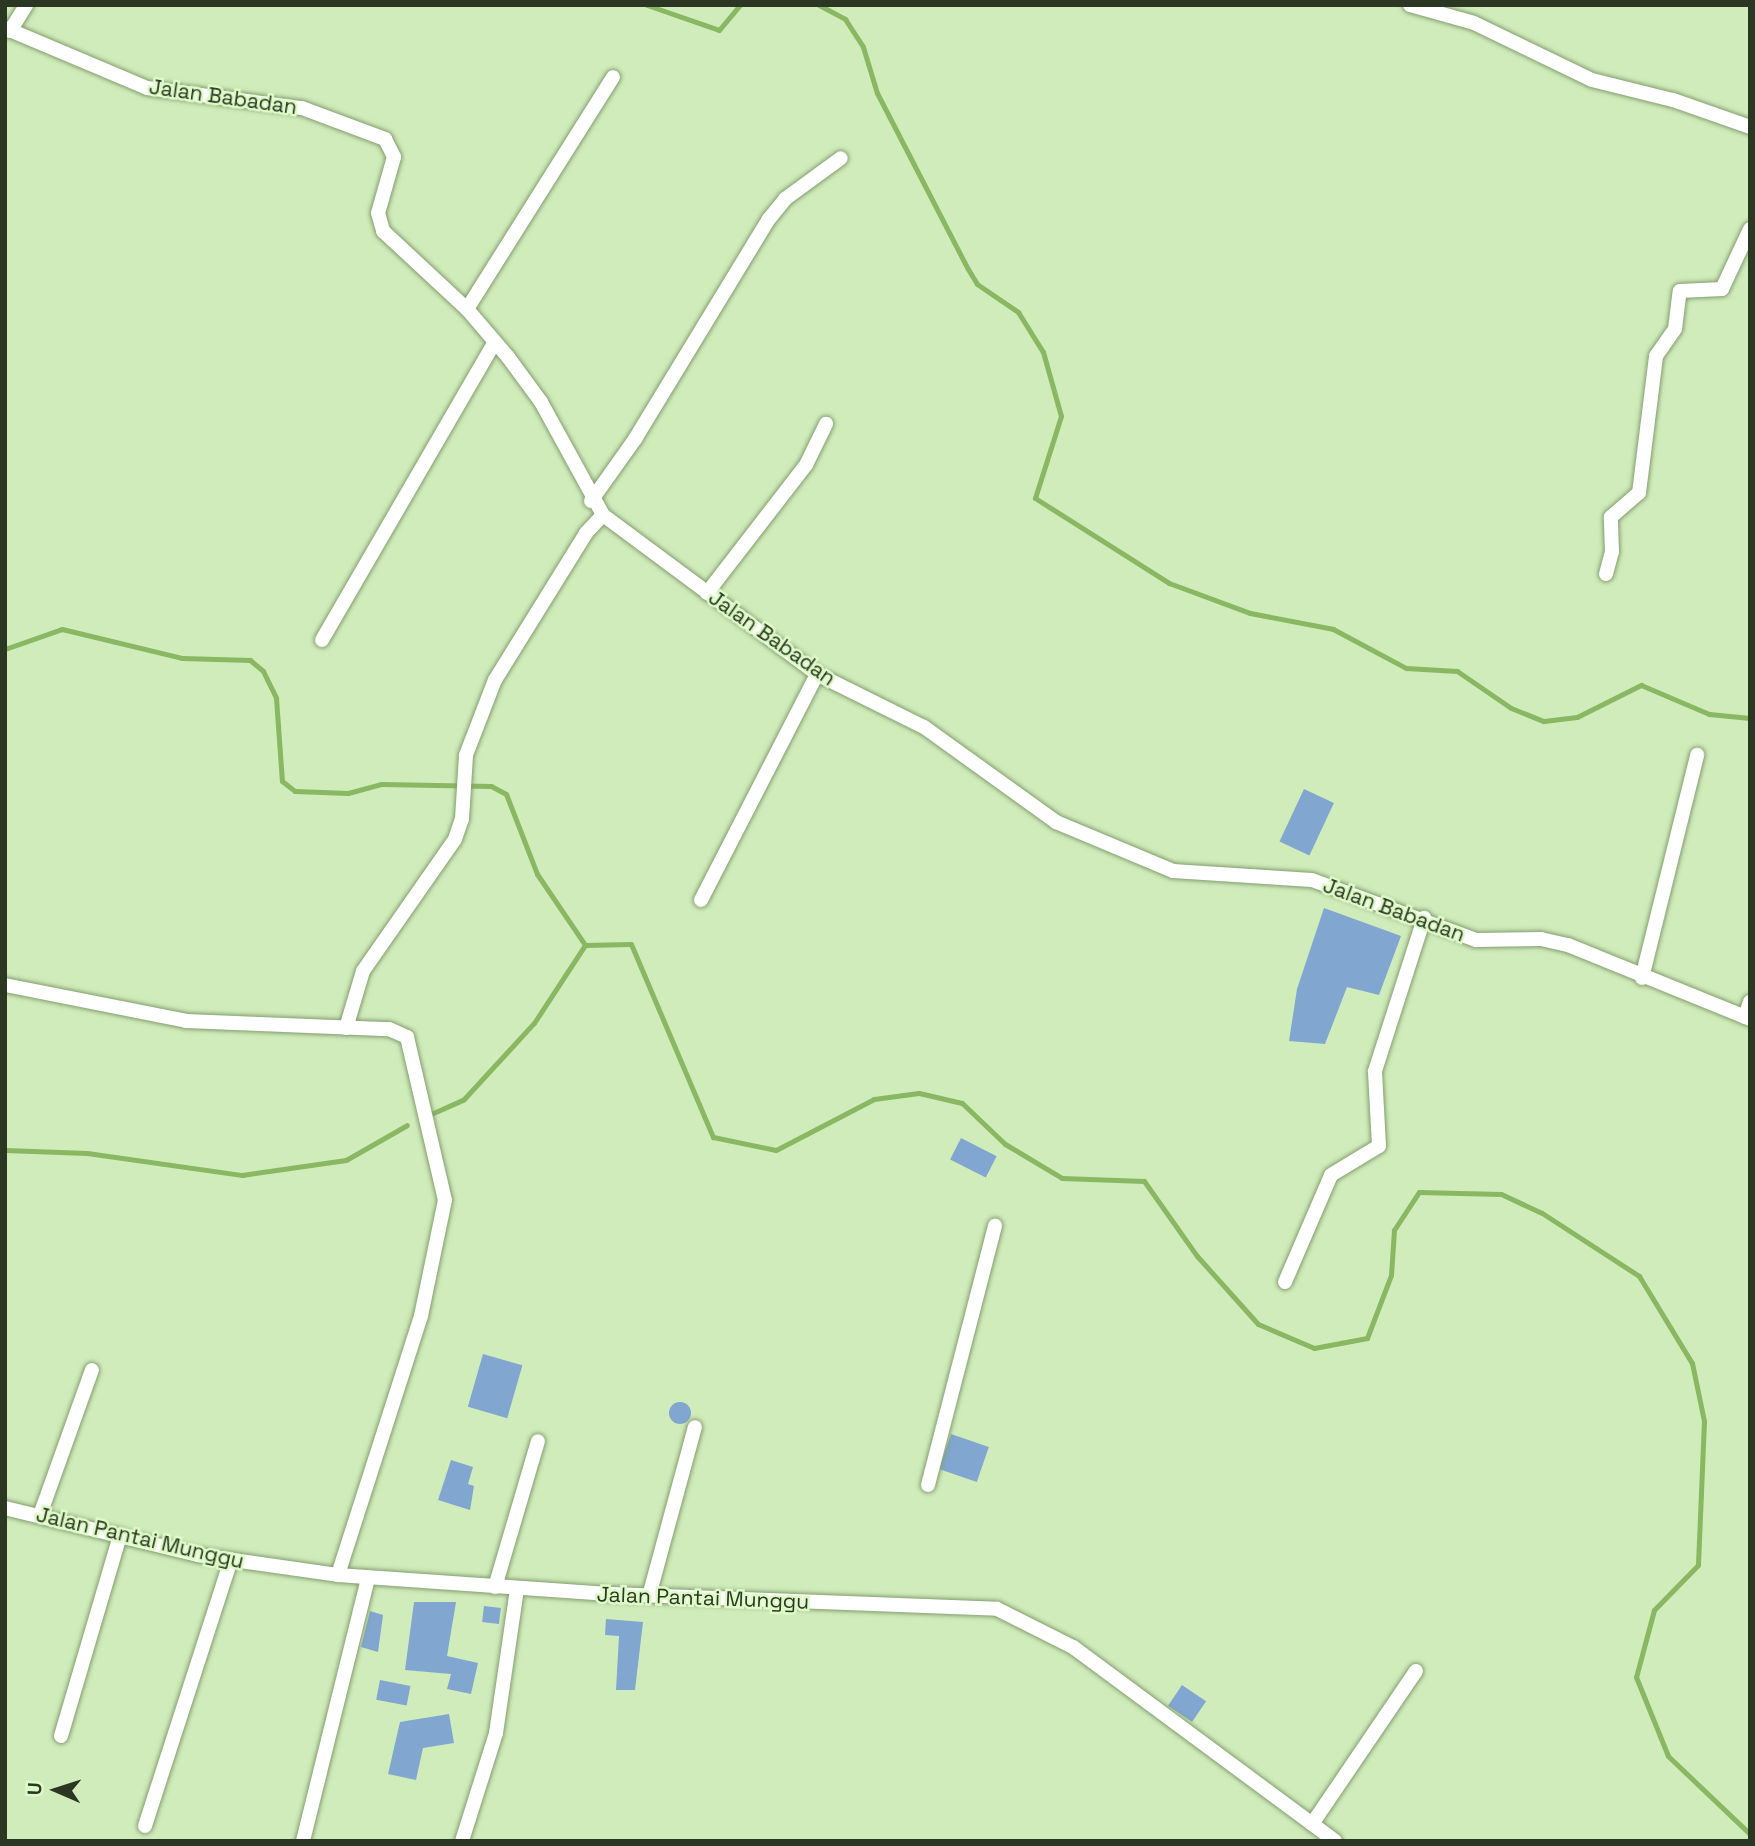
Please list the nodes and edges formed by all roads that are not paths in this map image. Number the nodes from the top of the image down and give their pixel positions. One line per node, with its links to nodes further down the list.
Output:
1 (26, 5): 3 (street)
2 (1410, 5): 5 (street)
3 (8, 29): 8 (street, Jalan Babadan)
4 (614, 77): 8 (street)
5 (1750, 127)
6 (841, 158): 11 (street)
7 (1750, 229): 13 (street)
8 (467, 309): 9 (street, Jalan Babadan)
9 (494, 343): 11 (street, Jalan Babadan); 15 (street)
10 (826, 424): 14 (street)
11 (591, 501): 12 (street, Jalan Babadan)
12 (603, 515): 14 (street, Jalan Babadan); 24 (street)
13 (1606, 574)
14 (707, 593): 16 (street, Jalan Babadan)
15 (322, 640)
16 (817, 674): 18 (street); 19 (street, Jalan Babadan)
17 (1697, 755): 20 (street)
18 (701, 901)
19 (1424, 918): 20 (street, Jalan Babadan); 26 (street)
20 (1642, 978): 23 (street, Jalan Babadan)
21 (5, 985): 24 (street)
22 (1750, 1002): 23 (street)
23 (1748, 1018)
24 (346, 1028): 35 (street)
25 (995, 1225): 30 (street)
26 (1284, 1282)
27 (92, 1370): 32 (street)
28 (695, 1427): 39 (street)
29 (538, 1441): 37 (street)
30 (928, 1485)
31 (5, 1508): 32 (street, Jalan Pantai Munggu)
32 (40, 1515): 33 (street, Jalan Pantai Munggu)
33 (120, 1535): 34 (street, Jalan Pantai Munggu); 41 (street)
34 (231, 1560): 35 (street, Jalan Pantai Munggu); 43 (street)
35 (338, 1575): 36 (street, Jalan Pantai Munggu)
36 (368, 1578): 37 (street, Jalan Pantai Munggu); 44 (street)
37 (495, 1587): 38 (street, Jalan Pantai Munggu)
38 (517, 1589): 39 (street, Jalan Pantai Munggu); 45 (street)
39 (649, 1595): 42 (street, Jalan Pantai Munggu)
40 (1416, 1671): 42 (street)
41 (61, 1736)
42 (1312, 1824): 46 (street, Jalan Pantai Munggu)
43 (145, 1826)
44 (303, 1841)
45 (462, 1841)
46 (1335, 1841)

